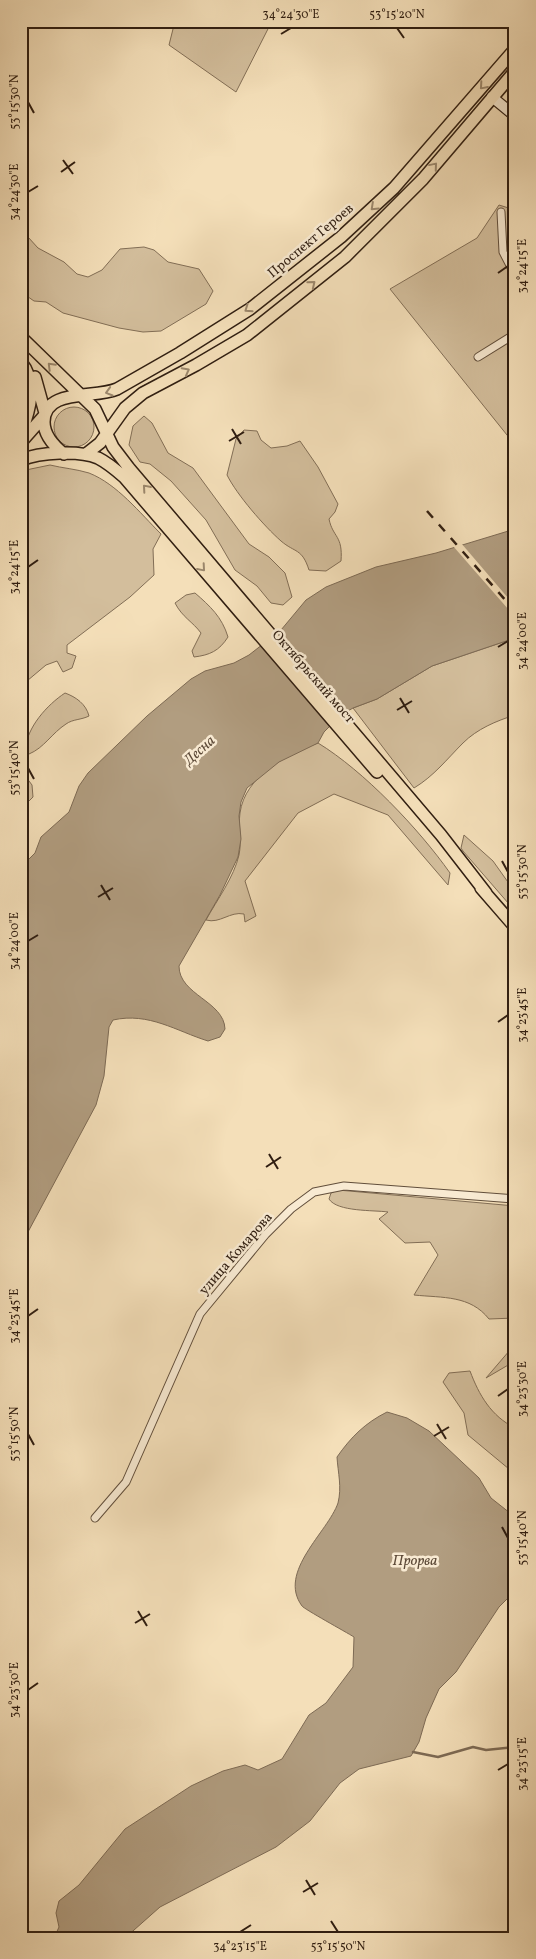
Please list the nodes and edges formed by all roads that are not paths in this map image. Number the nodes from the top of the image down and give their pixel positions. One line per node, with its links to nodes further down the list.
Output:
1 (515, 49): 12 (main road, Проспект Героев, one-way to 12)
2 (515, 71): 3 (main road)
3 (492, 97): 4 (street); 15 (main road, one-way to 3)
4 (515, 116)
5 (501, 212): 6 (street)
6 (515, 275)
7 (515, 334): 10 (street)
8 (21, 337): 12 (main road, one-way to 8)
9 (21, 357): 13 (main road)
10 (478, 357)
11 (21, 362): 14 (main road)
12 (81, 396): 13 (main road); 15 (main road)
13 (45, 414): 16 (main road); 17 (main road)
14 (21, 433)
15 (106, 433): 18 (main road); 20 (main road, one-way to 15)
16 (21, 441)
17 (64, 454): 18 (main road); 19 (main road)
18 (86, 454): 20 (main road)
19 (21, 460)
20 (174, 528): 21 (main road, Октябрьский мост)
21 (515, 926)
22 (515, 1199): 23 (street, улица Комарова)
23 (95, 1518)

